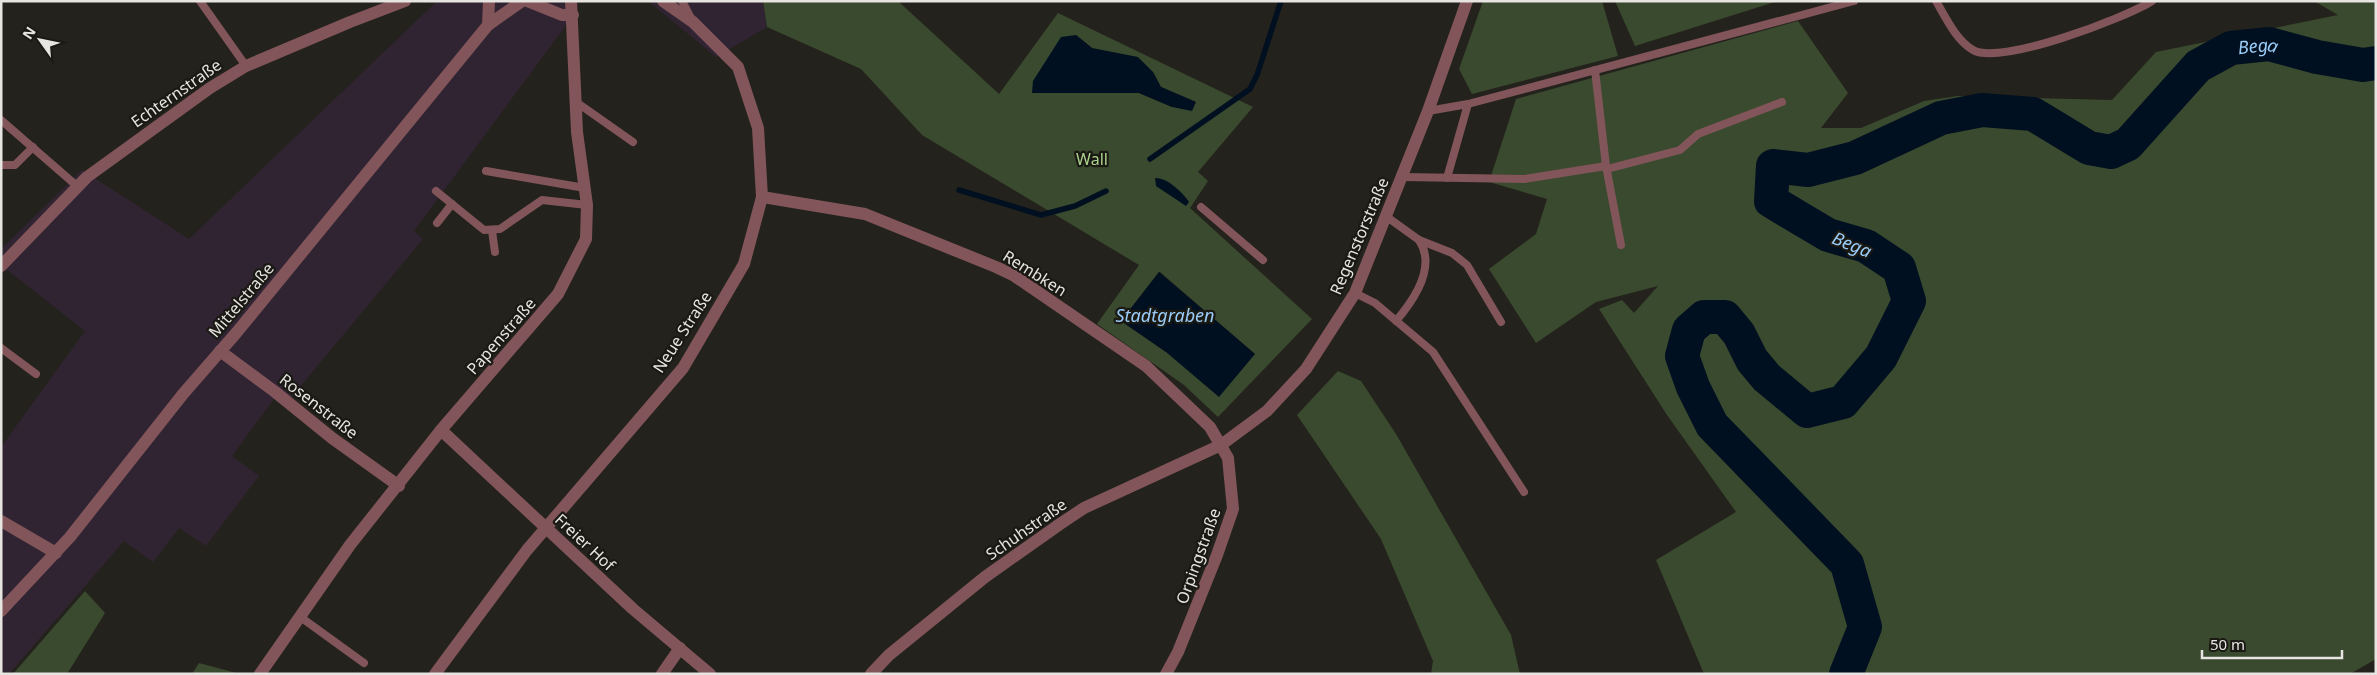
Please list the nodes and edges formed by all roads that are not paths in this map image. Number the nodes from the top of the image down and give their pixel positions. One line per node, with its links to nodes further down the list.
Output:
1 (200, 1): 16 (lane)
2 (405, 1): 16 (street, Echternstraße)
3 (489, 1): 15 (street)
4 (522, 1): 15 (street, Mittelstraße)
5 (527, 1): 13 (street)
6 (571, 1): 13 (street, Papenstraße)
7 (663, 1): 14 (street, Neue Straße)
8 (682, 1): 14 (lane)
9 (1468, 1): 21 (street, Regenstorstraße)
10 (1854, 1): 17 (lane)
11 (1936, 1): 12 (lane)
12 (2152, 1)
13 (573, 20): 18 (street, Papenstraße)
14 (693, 22): 33 (street, Neue Straße)
15 (488, 25): 49 (street, Mittelstraße)
16 (246, 66): 30 (street, Echternstraße)
17 (1595, 70): 20 (lane); 26 (lane)
18 (576, 102): 23 (lane); 31 (street, Papenstraße)
19 (1782, 102): 26 (lane)
20 (1468, 104): 21 (lane); 29 (lane)
21 (1428, 111): 28 (street, Regenstorstraße)
22 (1, 120): 24 (lane)
23 (633, 142)
24 (33, 147): 25 (lane); 30 (lane)
25 (1, 164)
26 (1606, 168): 29 (lane); 41 (lane)
27 (486, 171): 31 (lane)
28 (1402, 177): 29 (lane); 37 (street, Regenstorstraße)
29 (1447, 178)
30 (77, 186): 44 (street, Echternstraße)
31 (585, 188): 35 (street, Papenstraße)
32 (436, 191): 34 (lane)
33 (762, 197): 52 (street, Rembken); 56 (street, Neue Straße)
34 (452, 204): 38 (lane); 39 (lane)
35 (587, 204): 39 (lane); 51 (street, Papenstraße)
36 (1201, 207): 43 (lane)
37 (1387, 217): 40 (lane); 45 (street, Regenstorstraße)
38 (437, 223)
39 (492, 231): 42 (lane)
40 (1419, 240): 46 (lane); 47 (lane)
41 (1621, 244)
42 (495, 252)
43 (1263, 260)
44 (1, 266)
45 (1356, 293): 46 (lane); 52 (street, Regenstorstraße)
46 (1396, 321): 54 (lane)
47 (1501, 322)
48 (1, 348): 50 (lane)
49 (220, 351): 53 (street, Rosenstraße); 57 (street, Mittelstraße)
50 (36, 374)
51 (441, 430): 53 (street, Papenstraße); 56 (street, Freier Hof)
52 (1221, 445): 66 (street, Schuhstraße); 67 (street, Orpingstraße)
53 (399, 486): 59 (street, Papenstraße)
54 (1524, 492)
55 (1, 521): 57 (street)
56 (546, 528): 60 (street, Freier Hof); 63 (street, Neue Straße)
57 (56, 553): 58 (street, Mittelstraße)
58 (1, 611)
59 (299, 616): 61 (lane); 62 (street, Papenstraße)
60 (680, 648): 64 (street); 65 (street, Freier Hof)
61 (364, 663)
62 (260, 674)
63 (435, 674)
64 (662, 674)
65 (710, 674)
66 (871, 674)
67 (1166, 674)

